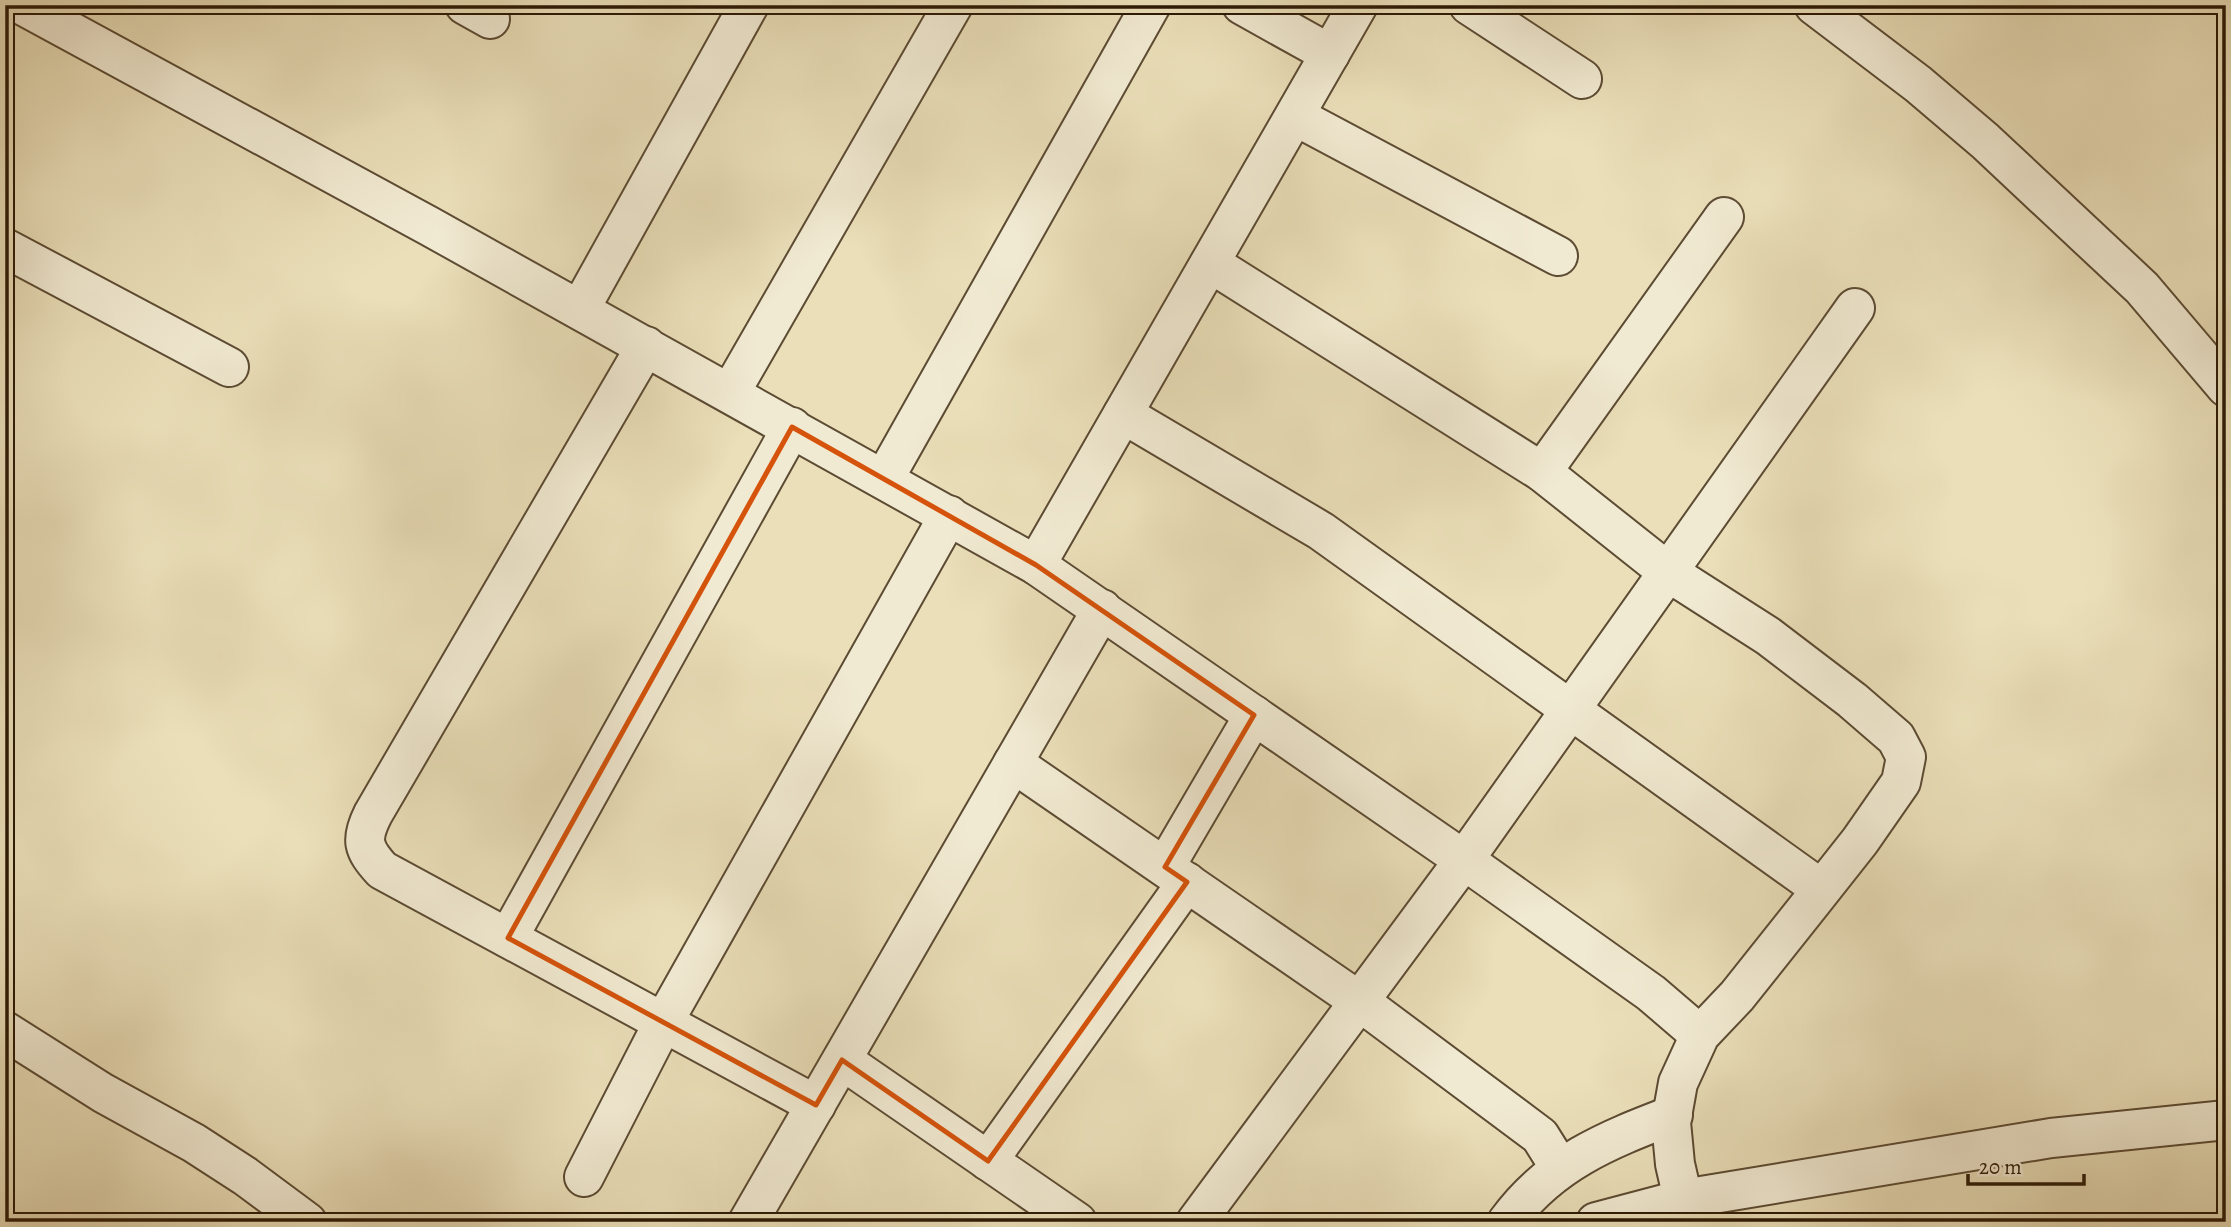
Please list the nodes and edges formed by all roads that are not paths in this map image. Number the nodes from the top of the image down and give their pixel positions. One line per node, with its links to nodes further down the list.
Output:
1 (10, 5): 10 (street)
2 (22, 5): 18 (street)
3 (750, 5): 18 (street)
4 (953, 5): 23 (street)
5 (1151, 5): 27 (street)
6 (1242, 5): 11 (street)
7 (1358, 5): 11 (street)
8 (1469, 5): 12 (street)
9 (1814, 5): 22 (street)
10 (5, 15)
11 (1331, 54): 13 (street)
12 (1582, 79)
13 (1295, 116): 16 (street); 17 (street)
14 (1724, 217): 26 (street)
15 (5, 248): 21 (street)
16 (1558, 256)
17 (1210, 263): 24 (street); 26 (street)
18 (580, 309): 20 (street)
19 (1855, 309): 30 (street)
20 (646, 346): 23 (street); 38 (street)
21 (229, 367)
22 (2226, 387)
23 (730, 393): 25 (street)
24 (1123, 414): 29 (street); 32 (street)
25 (792, 427): 27 (street); 38 (street)
26 (1542, 472): 30 (street)
27 (884, 479): 28 (street)
28 (949, 516): 29 (street); 40 (street)
29 (1036, 565): 31 (street)
30 (1668, 572): 32 (street); 37 (street)
31 (1102, 609): 33 (street); 34 (street)
32 (1570, 710): 35 (street); 37 (street)
33 (1254, 715): 35 (street); 36 (street)
34 (1013, 762): 36 (street); 43 (street)
35 (1464, 860): 39 (street); 42 (street)
36 (1176, 875): 39 (street); 47 (street)
37 (1821, 889): 42 (street)
38 (508, 939): 40 (street)
39 (1359, 1001): 48 (street); 54 (street)
40 (663, 1023): 44 (street); 49 (street)
41 (5, 1031): 51 (street)
42 (1700, 1035): 45 (street)
43 (842, 1060): 44 (street); 47 (street)
44 (816, 1105): 52 (street)
45 (1673, 1115): 48 (street); 50 (street)
46 (2226, 1120): 50 (street)
47 (988, 1161): 53 (street)
48 (1560, 1168): 55 (street)
49 (584, 1177)
50 (1683, 1199): 56 (street)
51 (307, 1222)
52 (748, 1222)
53 (1077, 1222)
54 (1196, 1222)
55 (1507, 1222)
56 (1596, 1222)

